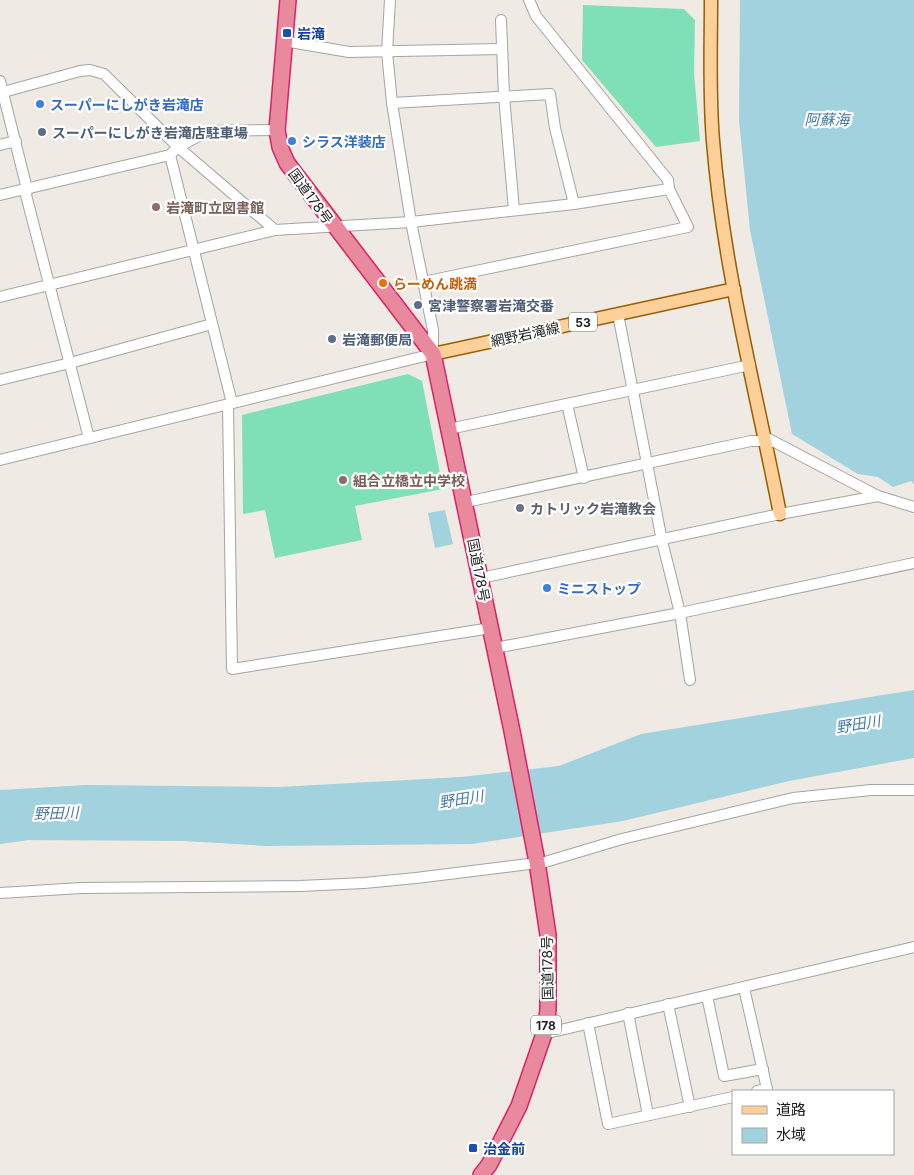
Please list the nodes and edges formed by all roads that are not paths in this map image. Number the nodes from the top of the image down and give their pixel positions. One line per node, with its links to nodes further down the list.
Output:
1 (288, 0): 6 (highway, 国道178号 / 178)
2 (390, 0): 8 (street)
3 (529, 0): 19 (street)
4 (711, 0): 29 (main road)
5 (501, 20): 7 (street)
6 (284, 41): 8 (street); 13 (highway, 国道178号 / 178)
7 (501, 49): 8 (street); 11 (street)
8 (387, 52): 12 (street)
9 (0, 81): 10 (street)
10 (2, 92): 14 (street); 16 (street)
11 (504, 96): 12 (street); 21 (street); 22 (street)
12 (392, 103): 23 (street)
13 (278, 130): 16 (street); 24 (highway, 国道178号 / 178)
14 (16, 141): 15 (street); 18 (street)
15 (0, 145)
16 (178, 147): 17 (street); 25 (street)
17 (170, 155): 18 (street); 26 (street)
18 (27, 189): 20 (street); 28 (street)
19 (669, 189): 21 (street); 27 (street)
20 (0, 195)
21 (574, 204): 22 (street)
22 (514, 210): 23 (street)
23 (411, 222): 24 (street); 27 (street)
24 (334, 227): 25 (street); 33 (highway, 国道178号 / 178)
25 (275, 230): 26 (street)
26 (193, 249): 28 (street); 32 (street)
27 (423, 282): 33 (street)
28 (50, 285): 30 (street); 34 (street)
29 (734, 289): 31 (main road, 網野岩滝線 / 53); 35 (main road)
30 (0, 297)
31 (618, 314): 33 (main road, 網野岩滝線 / 53); 37 (street)
32 (212, 324): 34 (street); 38 (street)
33 (433, 354): 38 (street); 40 (highway, 国道178号 / 178)
34 (70, 363): 36 (street); 41 (street)
35 (750, 366): 37 (street); 42 (main road)
36 (0, 380)
37 (633, 391): 39 (street); 44 (street)
38 (230, 403): 41 (street); 54 (street)
39 (567, 404): 40 (street); 45 (street)
40 (449, 429): 47 (highway, 国道178号 / 178)
41 (89, 438): 43 (street)
42 (765, 439): 44 (street); 46 (street); 49 (main road)
43 (0, 460)
44 (648, 464): 45 (street); 50 (street)
45 (584, 478): 47 (street)
46 (878, 496): 48 (street); 49 (street)
47 (466, 502): 52 (highway, 国道178号 / 178)
48 (914, 507)
49 (780, 514): 50 (street)
50 (662, 541): 52 (street); 53 (street)
51 (914, 563): 53 (street)
52 (482, 578): 54 (highway, 国道178号 / 178)
53 (680, 613): 55 (street); 56 (street)
54 (491, 628): 55 (highway, 国道178号 / 178)
55 (495, 648): 58 (highway, 国道178号 / 178)
56 (690, 680)
57 (914, 790): 58 (street)
58 (536, 862): 59 (street); 66 (highway, 国道178号 / 178)
59 (0, 893)
60 (914, 947): 61 (street)
61 (744, 988): 62 (street); 67 (street)
62 (707, 996): 63 (street); 67 (street)
63 (668, 1004): 64 (street); 70 (street)
64 (628, 1013): 65 (street); 71 (street)
65 (588, 1023): 66 (street); 71 (street)
66 (545, 1031): 72 (highway, 国道178号 / 178)
67 (763, 1069): 68 (street)
68 (762, 1090)
69 (732, 1097): 70 (street)
70 (690, 1107): 71 (street)
71 (648, 1114)
72 (481, 1175)

